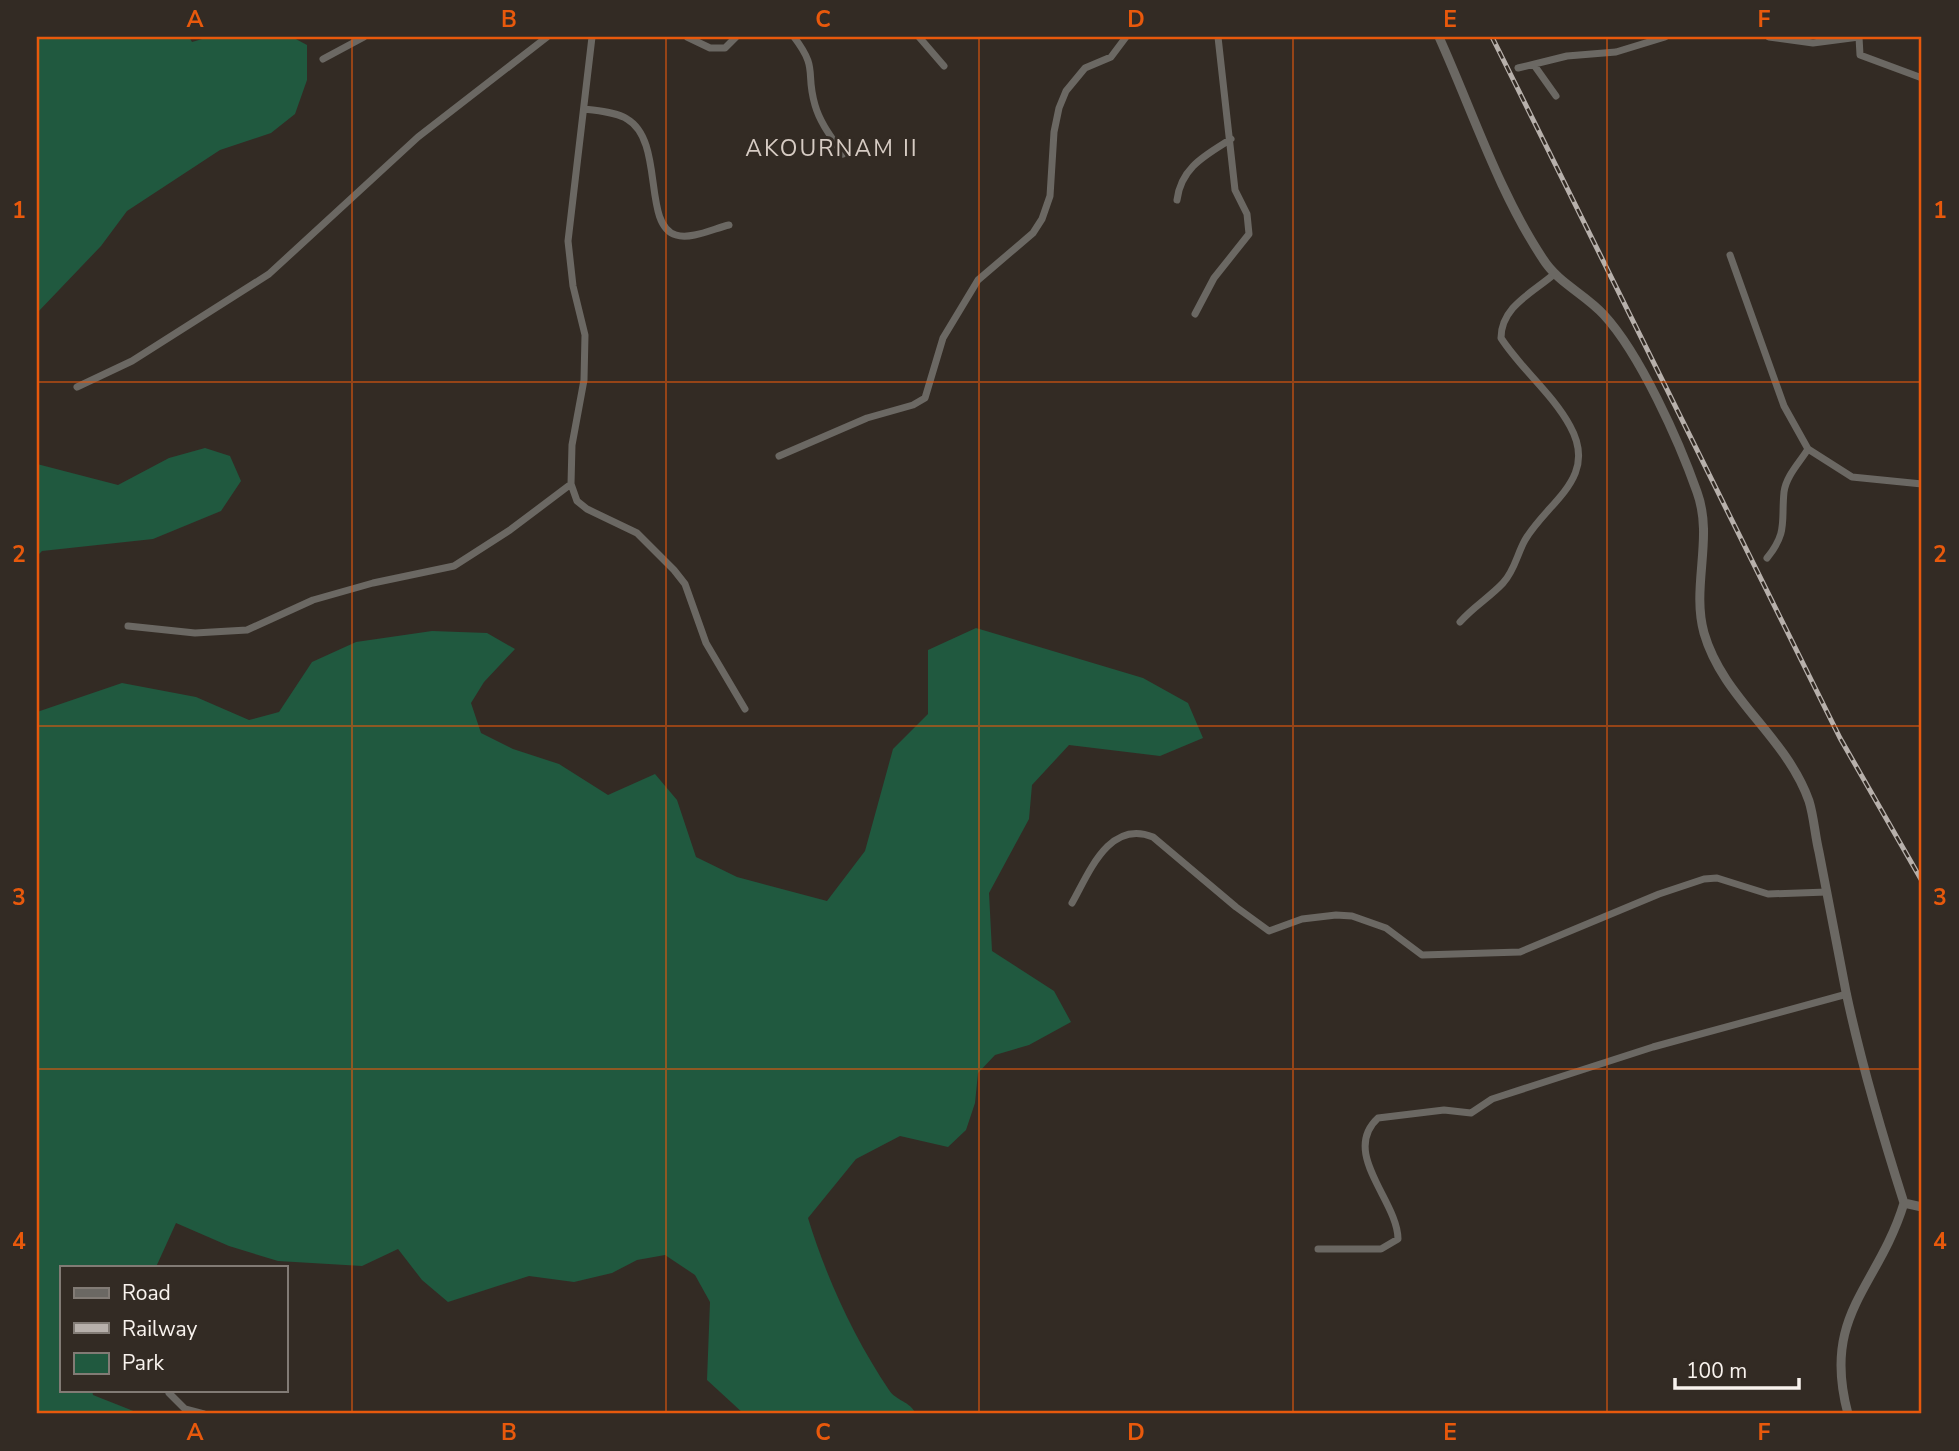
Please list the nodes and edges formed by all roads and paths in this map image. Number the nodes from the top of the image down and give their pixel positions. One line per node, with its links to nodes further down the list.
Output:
1 (364, 37): 14 (street)
2 (547, 37): 28 (street)
3 (592, 37): 20 (street)
4 (687, 37): 5 (street)
5 (736, 37)
6 (794, 37): 22 (street)
7 (919, 37): 16 (street)
8 (1126, 37): 30 (street)
9 (1218, 37): 21 (street)
10 (1440, 37): 26 (street)
11 (1665, 37): 15 (street)
12 (1769, 37): 13 (street)
13 (1859, 37): 18 (street)
14 (323, 59)
15 (1534, 65): 17 (street); 19 (street)
16 (944, 66)
17 (1518, 68)
18 (1922, 78)
19 (1556, 96)
20 (585, 109): 24 (street); 31 (street)
21 (1231, 139): 23 (street); 27 (street)
22 (843, 153)
23 (1177, 200)
24 (729, 225)
25 (1730, 255): 29 (street)
26 (1553, 275): 34 (street); 37 (street)
27 (1195, 314)
28 (77, 387)
29 (1808, 449): 32 (street); 33 (street)
30 (779, 456)
31 (571, 484): 35 (street); 36 (street)
32 (1922, 484)
33 (1767, 558)
34 (1460, 622)
35 (128, 626)
36 (745, 709)
37 (1827, 892): 38 (street); 39 (street)
38 (1072, 903)
39 (1846, 994): 40 (street); 42 (street)
40 (1904, 1203): 41 (street); 45 (street)
41 (1922, 1207)
42 (1318, 1249)
43 (169, 1393): 44 (street)
44 (204, 1414)
45 (1847, 1414)

